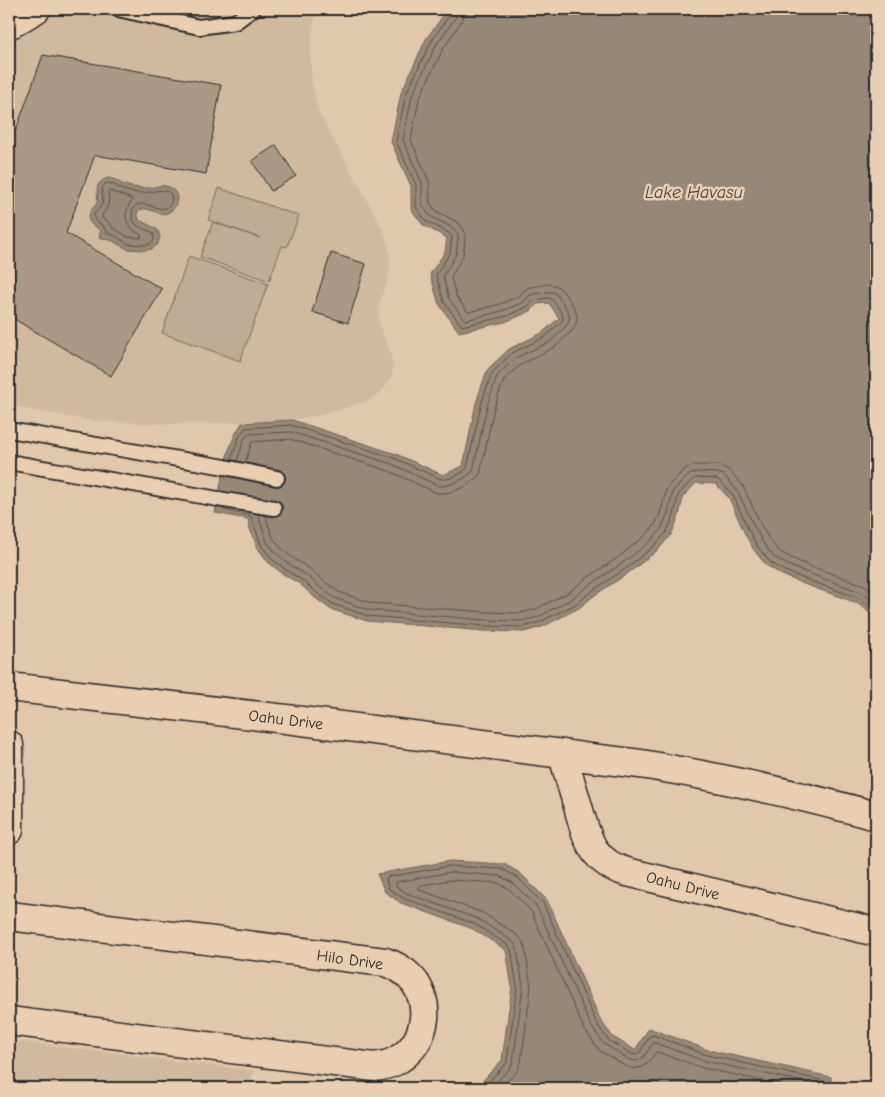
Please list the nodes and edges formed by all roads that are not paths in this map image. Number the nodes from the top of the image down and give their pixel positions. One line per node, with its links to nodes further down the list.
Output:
1 (36, 9): 4 (street)
2 (118, 9): 3 (lane)
3 (253, 9)
4 (9, 25)
5 (9, 430): 7 (lane)
6 (9, 462): 8 (lane)
7 (277, 478)
8 (274, 508)
9 (9, 687): 11 (street, Oahu Drive)
10 (9, 745): 13 (street)
11 (563, 754): 12 (street, Oahu Drive); 15 (street, Oahu Drive)
12 (876, 816)
13 (9, 830)
14 (9, 916): 16 (street, Hilo Drive)
15 (876, 932)
16 (9, 1021)

